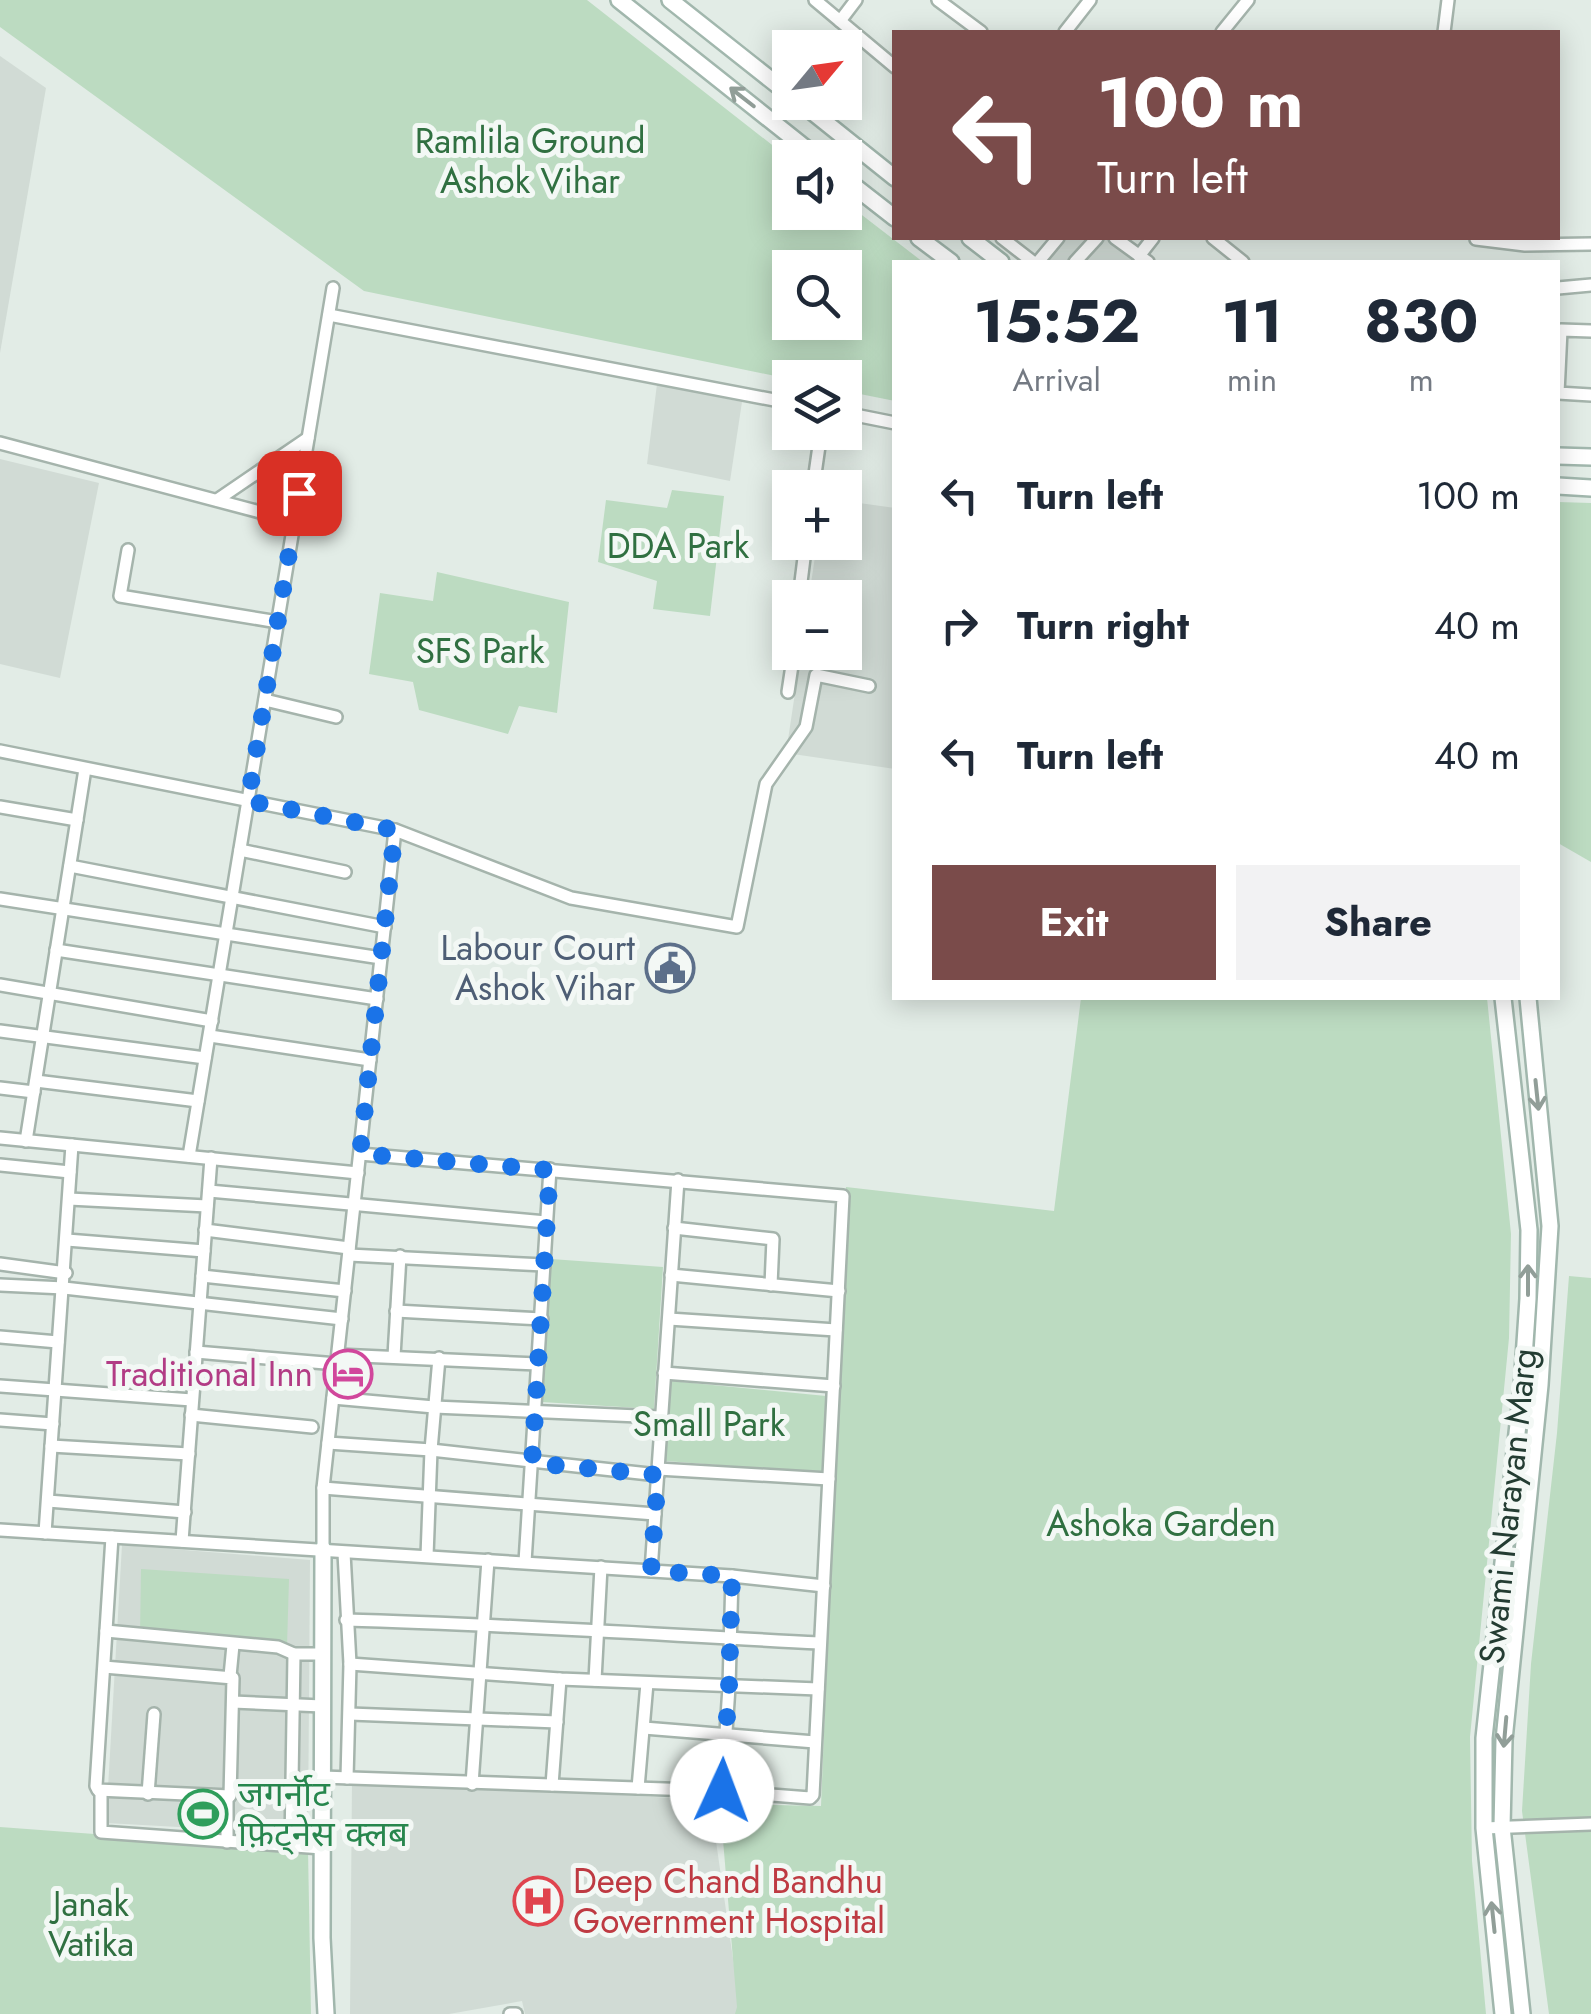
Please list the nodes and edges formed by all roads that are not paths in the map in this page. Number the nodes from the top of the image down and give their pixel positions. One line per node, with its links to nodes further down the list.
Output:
1 (619, 0): 17 (main road, one-way to 1)
2 (670, 0): 15 (main road)
3 (815, 0): 9 (street)
4 (856, 0): 9 (street)
5 (938, 0): 10 (street)
6 (1090, 0): 11 (street)
7 (1248, 0): 12 (street)
8 (1448, 0): 13 (street)
9 (840, 21): 14 (street)
10 (977, 30)
11 (1067, 30)
12 (1224, 30)
13 (1444, 30)
14 (892, 64)
15 (772, 81)
16 (822, 120): 18 (main road)
17 (795, 140)
18 (892, 176)
19 (862, 192): 20 (main road)
20 (892, 216)
21 (923, 240): 31 (main road)
22 (973, 240): 32 (main road)
23 (1005, 240): 33 (street)
24 (1056, 240): 34 (street)
25 (1095, 240): 35 (street)
26 (1118, 240): 30 (street)
27 (1216, 240): 36 (street)
28 (1525, 241): 29 (street)
29 (1591, 244)
30 (1144, 259)
31 (948, 260)
32 (998, 260)
33 (1032, 260)
34 (1037, 260)
35 (1078, 260)
36 (1241, 260)
37 (1591, 285): 39 (street)
38 (333, 288): 40 (street)
39 (1560, 288)
40 (329, 315): 45 (street); 48 (street)
41 (1591, 331): 42 (street)
42 (1560, 351)
43 (1560, 393): 44 (street)
44 (1591, 395)
45 (772, 400)
46 (862, 417): 47 (street)
47 (892, 422)
48 (308, 438): 54 (street); 55 (street)
49 (0, 443): 54 (street)
50 (1560, 456): 51 (main road)
51 (1591, 458)
52 (1560, 486): 53 (main road)
53 (1591, 488)
54 (217, 500): 55 (street)
55 (294, 521): 57 (street)
56 (128, 550): 57 (street)
57 (278, 622): 61 (street)
58 (791, 670): 60 (street)
59 (869, 686): 68 (street)
60 (788, 692)
61 (265, 700): 62 (street); 65 (street)
62 (336, 717)
63 (0, 752): 64 (street)
64 (85, 770): 65 (street); 67 (street)
65 (248, 801): 68 (street); 69 (street)
66 (0, 807): 67 (street)
67 (77, 820): 70 (street)
68 (395, 830): 75 (street)
69 (240, 850): 71 (street); 72 (street)
70 (70, 866): 72 (street); 74 (street)
71 (346, 872)
72 (232, 897): 75 (street); 76 (street)
73 (0, 899): 74 (street)
74 (62, 908): 76 (street); 77 (street)
75 (385, 927): 78 (street)
76 (226, 934): 78 (street); 79 (street)
77 (56, 950): 79 (street); 81 (street)
78 (381, 958): 82 (street)
79 (219, 977): 82 (street); 85 (street)
80 (0, 985): 81 (street)
81 (50, 993): 85 (street); 88 (street)
82 (377, 999): 90 (street)
83 (1504, 1000): 217 (main road, Swami Narayan Marg, one-way to 83)
84 (1528, 1000): 216 (main road, Swami Narayan Marg, one-way to 216)
85 (212, 1021): 87 (street)
86 (0, 1031): 88 (street)
87 (210, 1036): 89 (street); 90 (street)
88 (42, 1038): 89 (street); 91 (street)
89 (206, 1058): 93 (street)
90 (370, 1060): 97 (street)
91 (35, 1086): 92 (street); 93 (street); 95 (street)
92 (0, 1088)
93 (198, 1101): 98 (street)
94 (0, 1138): 95 (street)
95 (26, 1140): 96 (street)
96 (72, 1145): 98 (street); 102 (street)
97 (360, 1154): 101 (street); 103 (street)
98 (189, 1156): 99 (street)
99 (211, 1158): 103 (street); 105 (street)
100 (0, 1165): 102 (street)
101 (550, 1170): 104 (street); 109 (street)
102 (70, 1172): 106 (street)
103 (358, 1173): 108 (street)
104 (678, 1180): 110 (street); 124 (street)
105 (209, 1191): 107 (street); 108 (street)
106 (68, 1199): 107 (street); 112 (street)
107 (207, 1206): 111 (street)
108 (354, 1206): 109 (street); 114 (street)
109 (546, 1222): 117 (street)
110 (674, 1228): 120 (street); 122 (street)
111 (206, 1230): 113 (street); 114 (street)
112 (67, 1240): 113 (street); 118 (street)
113 (204, 1251): 119 (street)
114 (349, 1251): 115 (street); 125 (street)
115 (400, 1256): 117 (street); 127 (street)
116 (0, 1264): 118 (street)
117 (544, 1266): 129 (street)
118 (66, 1273): 123 (street)
119 (202, 1276): 125 (street); 126 (street)
120 (671, 1276): 122 (street); 130 (street)
121 (0, 1284): 123 (street)
122 (771, 1284): 124 (street)
123 (64, 1288): 126 (street); 133 (street)
124 (839, 1291): 131 (street)
125 (345, 1292): 128 (street)
126 (200, 1303): 128 (street); 134 (street)
127 (396, 1311): 129 (street); 135 (street)
128 (342, 1319): 137 (street)
129 (542, 1319): 138 (street)
130 (669, 1319): 131 (street); 139 (street)
131 (836, 1330): 141 (street)
132 (0, 1337): 133 (street)
133 (58, 1342): 142 (street)
134 (196, 1352): 137 (street); 144 (street)
135 (394, 1356): 136 (street); 137 (street)
136 (439, 1358): 138 (street); 145 (street)
137 (337, 1360): 143 (street)
138 (538, 1364): 146 (street)
139 (664, 1373): 141 (street); 148 (street)
140 (0, 1386): 142 (street)
141 (834, 1386): 158 (street)
142 (55, 1390): 144 (street); 150 (street)
143 (333, 1398): 145 (street); 152 (street)
144 (192, 1400): 147 (street)
145 (434, 1407): 146 (street); 154 (street)
146 (534, 1410): 148 (street); 156 (street)
147 (191, 1415): 151 (street); 155 (street)
148 (662, 1417): 157 (street)
149 (0, 1420): 150 (street)
150 (53, 1424): 153 (street)
151 (312, 1427)
152 (328, 1443): 154 (street); 159 (street)
153 (51, 1446): 155 (street); 161 (street)
154 (431, 1450): 156 (street); 160 (street)
155 (189, 1454): 163 (street)
156 (532, 1463): 157 (street); 162 (street)
157 (658, 1472): 158 (street); 164 (street)
158 (829, 1479): 177 (street)
159 (323, 1488): 160 (street); 169 (street)
160 (430, 1496): 162 (street); 171 (street)
161 (48, 1500): 163 (street); 166 (street)
162 (528, 1504): 164 (street); 173 (street)
163 (185, 1512): 168 (street)
164 (655, 1514): 175 (street)
165 (0, 1530): 166 (street)
166 (45, 1533): 167 (street)
167 (112, 1537): 168 (street); 180 (street)
168 (182, 1541): 169 (street)
169 (323, 1548): 170 (street); 186 (main road)
170 (344, 1553): 171 (street); 178 (street)
171 (428, 1556): 172 (street)
172 (488, 1560): 173 (street); 179 (street)
173 (524, 1562): 174 (street)
174 (601, 1567): 175 (street); 181 (street)
175 (651, 1571): 176 (street)
176 (732, 1576): 177 (street); 182 (street)
177 (824, 1586): 183 (street)
178 (346, 1620): 179 (street); 187 (street)
179 (484, 1624): 181 (street); 189 (street)
180 (106, 1631): 184 (street); 188 (street)
181 (597, 1633): 182 (street); 192 (street)
182 (730, 1638): 183 (street); 194 (street)
183 (820, 1643): 195 (street)
184 (233, 1644): 185 (street); 190 (street)
185 (294, 1654): 186 (street); 197 (street)
186 (322, 1654): 198 (main road)
187 (350, 1664): 189 (street); 200 (street)
188 (104, 1667): 190 (street); 212 (street)
189 (482, 1673): 191 (street); 201 (street)
190 (230, 1676): 196 (street)
191 (560, 1679): 192 (street); 202 (street)
192 (595, 1680): 193 (street)
193 (646, 1683): 194 (street); 203 (street)
194 (729, 1687): 195 (street); 204 (street)
195 (818, 1689): 205 (street)
196 (233, 1702): 197 (street); 214 (street)
197 (295, 1704): 198 (street); 219 (street)
198 (322, 1706): 206 (main road)
199 (154, 1714): 213 (street)
200 (350, 1714): 201 (street); 207 (street)
201 (479, 1720): 202 (street); 208 (street)
202 (557, 1722): 209 (street)
203 (644, 1728): 204 (street); 210 (street)
204 (724, 1734): 205 (street); 211 (street)
205 (814, 1742): 211 (street)
206 (322, 1776): 207 (street); 220 (main road)
207 (347, 1778): 208 (street)
208 (472, 1784): 209 (street)
209 (552, 1785): 210 (street)
210 (638, 1788): 211 (street)
211 (722, 1791)
212 (101, 1792): 213 (street); 218 (street)
213 (148, 1794): 214 (street)
214 (228, 1798): 218 (street)
215 (1591, 1824): 216 (street)
216 (1502, 1827): 217 (street); 223 (main road, Swami Narayan Marg)
217 (1484, 1828): 222 (main road, Swami Narayan Marg, one-way to 217)
218 (226, 1842): 219 (street)
219 (291, 1846): 220 (street)
220 (322, 1848): 221 (main road)
221 (326, 2014)
222 (1504, 2014)
223 (1522, 2014)

